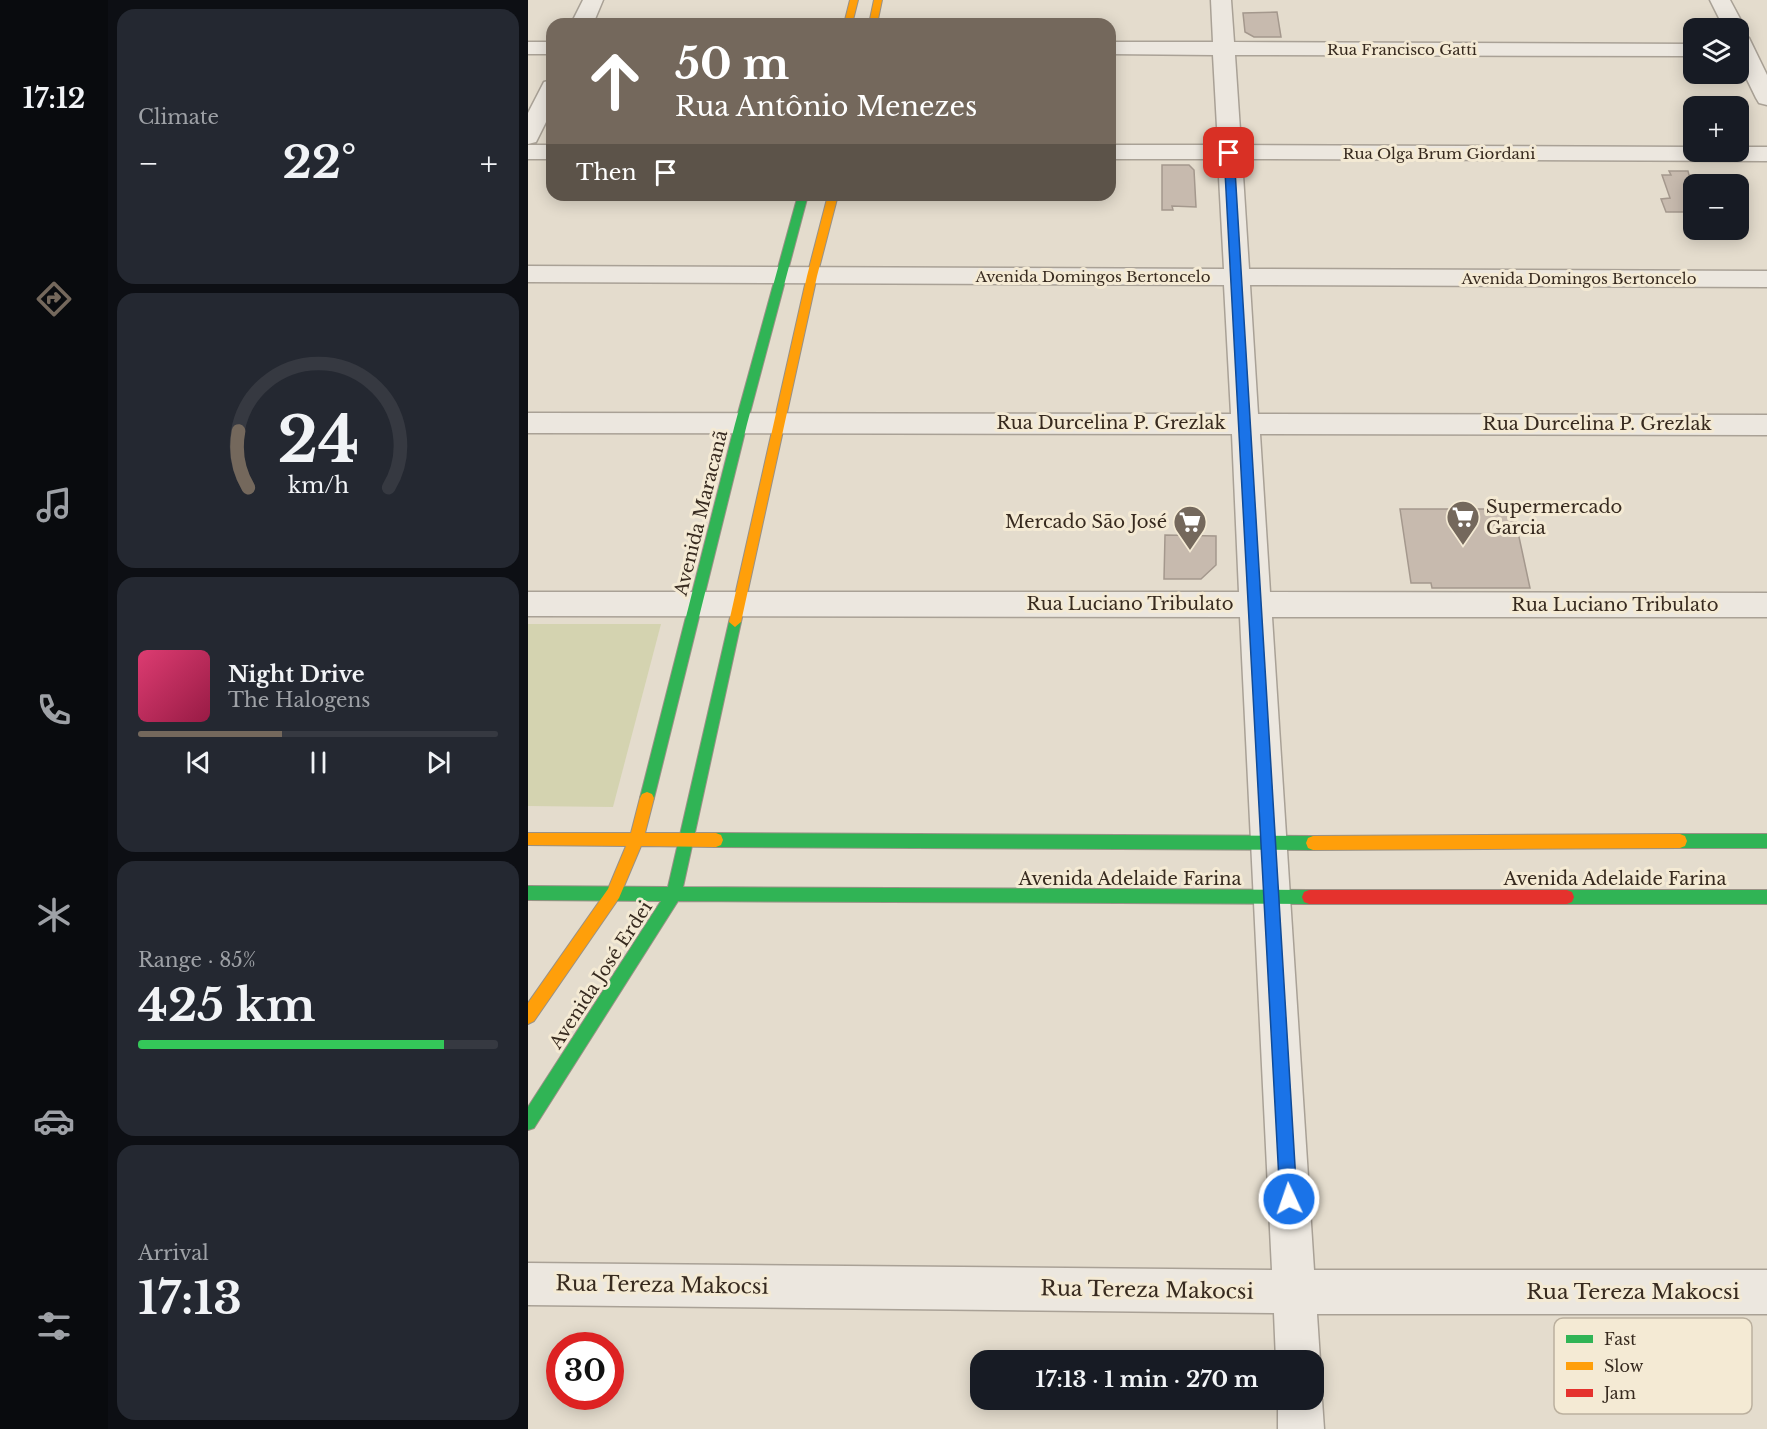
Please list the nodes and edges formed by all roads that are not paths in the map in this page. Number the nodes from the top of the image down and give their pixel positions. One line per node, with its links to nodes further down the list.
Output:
1 (593, 0): 6 (street)
2 (1221, 0): 14 (street)
3 (1720, 0): 9 (street)
4 (853, 3): 5 (street); 7 (street)
5 (878, 3): 8 (street)
6 (585, 18)
7 (849, 18)
8 (874, 18)
9 (1729, 18)
10 (1749, 47): 16 (street)
11 (528, 48): 12 (street)
12 (546, 48)
13 (1116, 48): 14 (street, Rua Francisco Gatti)
14 (1224, 49): 15 (street, Rua Francisco Gatti); 24 (street)
15 (1683, 50)
16 (1767, 50)
17 (1749, 63): 18 (street)
18 (1767, 98)
19 (546, 99): 20 (street)
20 (528, 136)
21 (528, 152): 22 (street)
22 (546, 152)
23 (1116, 152): 24 (street, Rua Olga Brum Giordani)
24 (1229, 153): 25 (street, Rua Olga Brum Giordani); 30 (street)
25 (1767, 154)
26 (816, 203): 28 (street, Avenida Maracanã); 29 (street, Avenida Maracanã)
27 (528, 274): 28 (street, Avenida Domingos Bertoncelo)
28 (780, 276): 29 (street, Avenida Domingos Bertoncelo); 34 (street, Avenida Maracanã)
29 (812, 276): 30 (street, Avenida Domingos Bertoncelo); 35 (street, Avenida Maracanã)
30 (1237, 276): 31 (street, Avenida Domingos Bertoncelo); 33 (street)
31 (1767, 279)
32 (528, 423): 34 (street, Rua Durcelina P. Grezlak)
33 (1245, 423): 35 (street, Rua Durcelina P. Grezlak); 36 (street, Rua Durcelina P. Grezlak); 42 (street)
34 (741, 424): 35 (street, Rua Durcelina P. Grezlak); 37 (street, Avenida Maracanã)
35 (779, 424): 38 (street, Avenida Maracanã)
36 (1767, 425)
37 (730, 514): 38 (street); 40 (street, Avenida Maracanã)
38 (760, 514): 41 (street, Avenida Maracanã)
39 (528, 604): 40 (street, Rua Luciano Tribulato)
40 (697, 604): 41 (street, Rua Luciano Tribulato); 45 (street, Avenida Maracanã)
41 (740, 604): 42 (street, Rua Luciano Tribulato); 46 (street, Avenida Maracanã)
42 (1256, 604): 43 (street, Rua Luciano Tribulato); 48 (street)
43 (1767, 605)
44 (528, 839): 45 (street, Avenida Adelaide Farina)
45 (636, 840): 46 (street, Avenida Adelaide Farina); 50 (street, Avenida José Erdei)
46 (687, 840): 48 (street, Avenida Adelaide Farina); 51 (street, Avenida José Erdei)
47 (1767, 841): 48 (street, Avenida Adelaide Farina)
48 (1268, 843): 52 (street)
49 (528, 893): 50 (street, Avenida Adelaide Farina)
50 (614, 893): 51 (street, Avenida Adelaide Farina); 54 (street, Avenida José Erdei)
51 (674, 894): 52 (street, Avenida Adelaide Farina); 55 (street, Avenida José Erdei)
52 (1271, 897): 53 (street, Avenida Adelaide Farina); 57 (street)
53 (1767, 897)
54 (528, 1016)
55 (528, 1122)
56 (528, 1284): 57 (street, Rua Tereza Makocsi)
57 (1294, 1292): 58 (street, Rua Tereza Makocsi); 59 (street)
58 (1767, 1292)
59 (1297, 1350)
60 (1301, 1410): 61 (street)
61 (1302, 1429)

